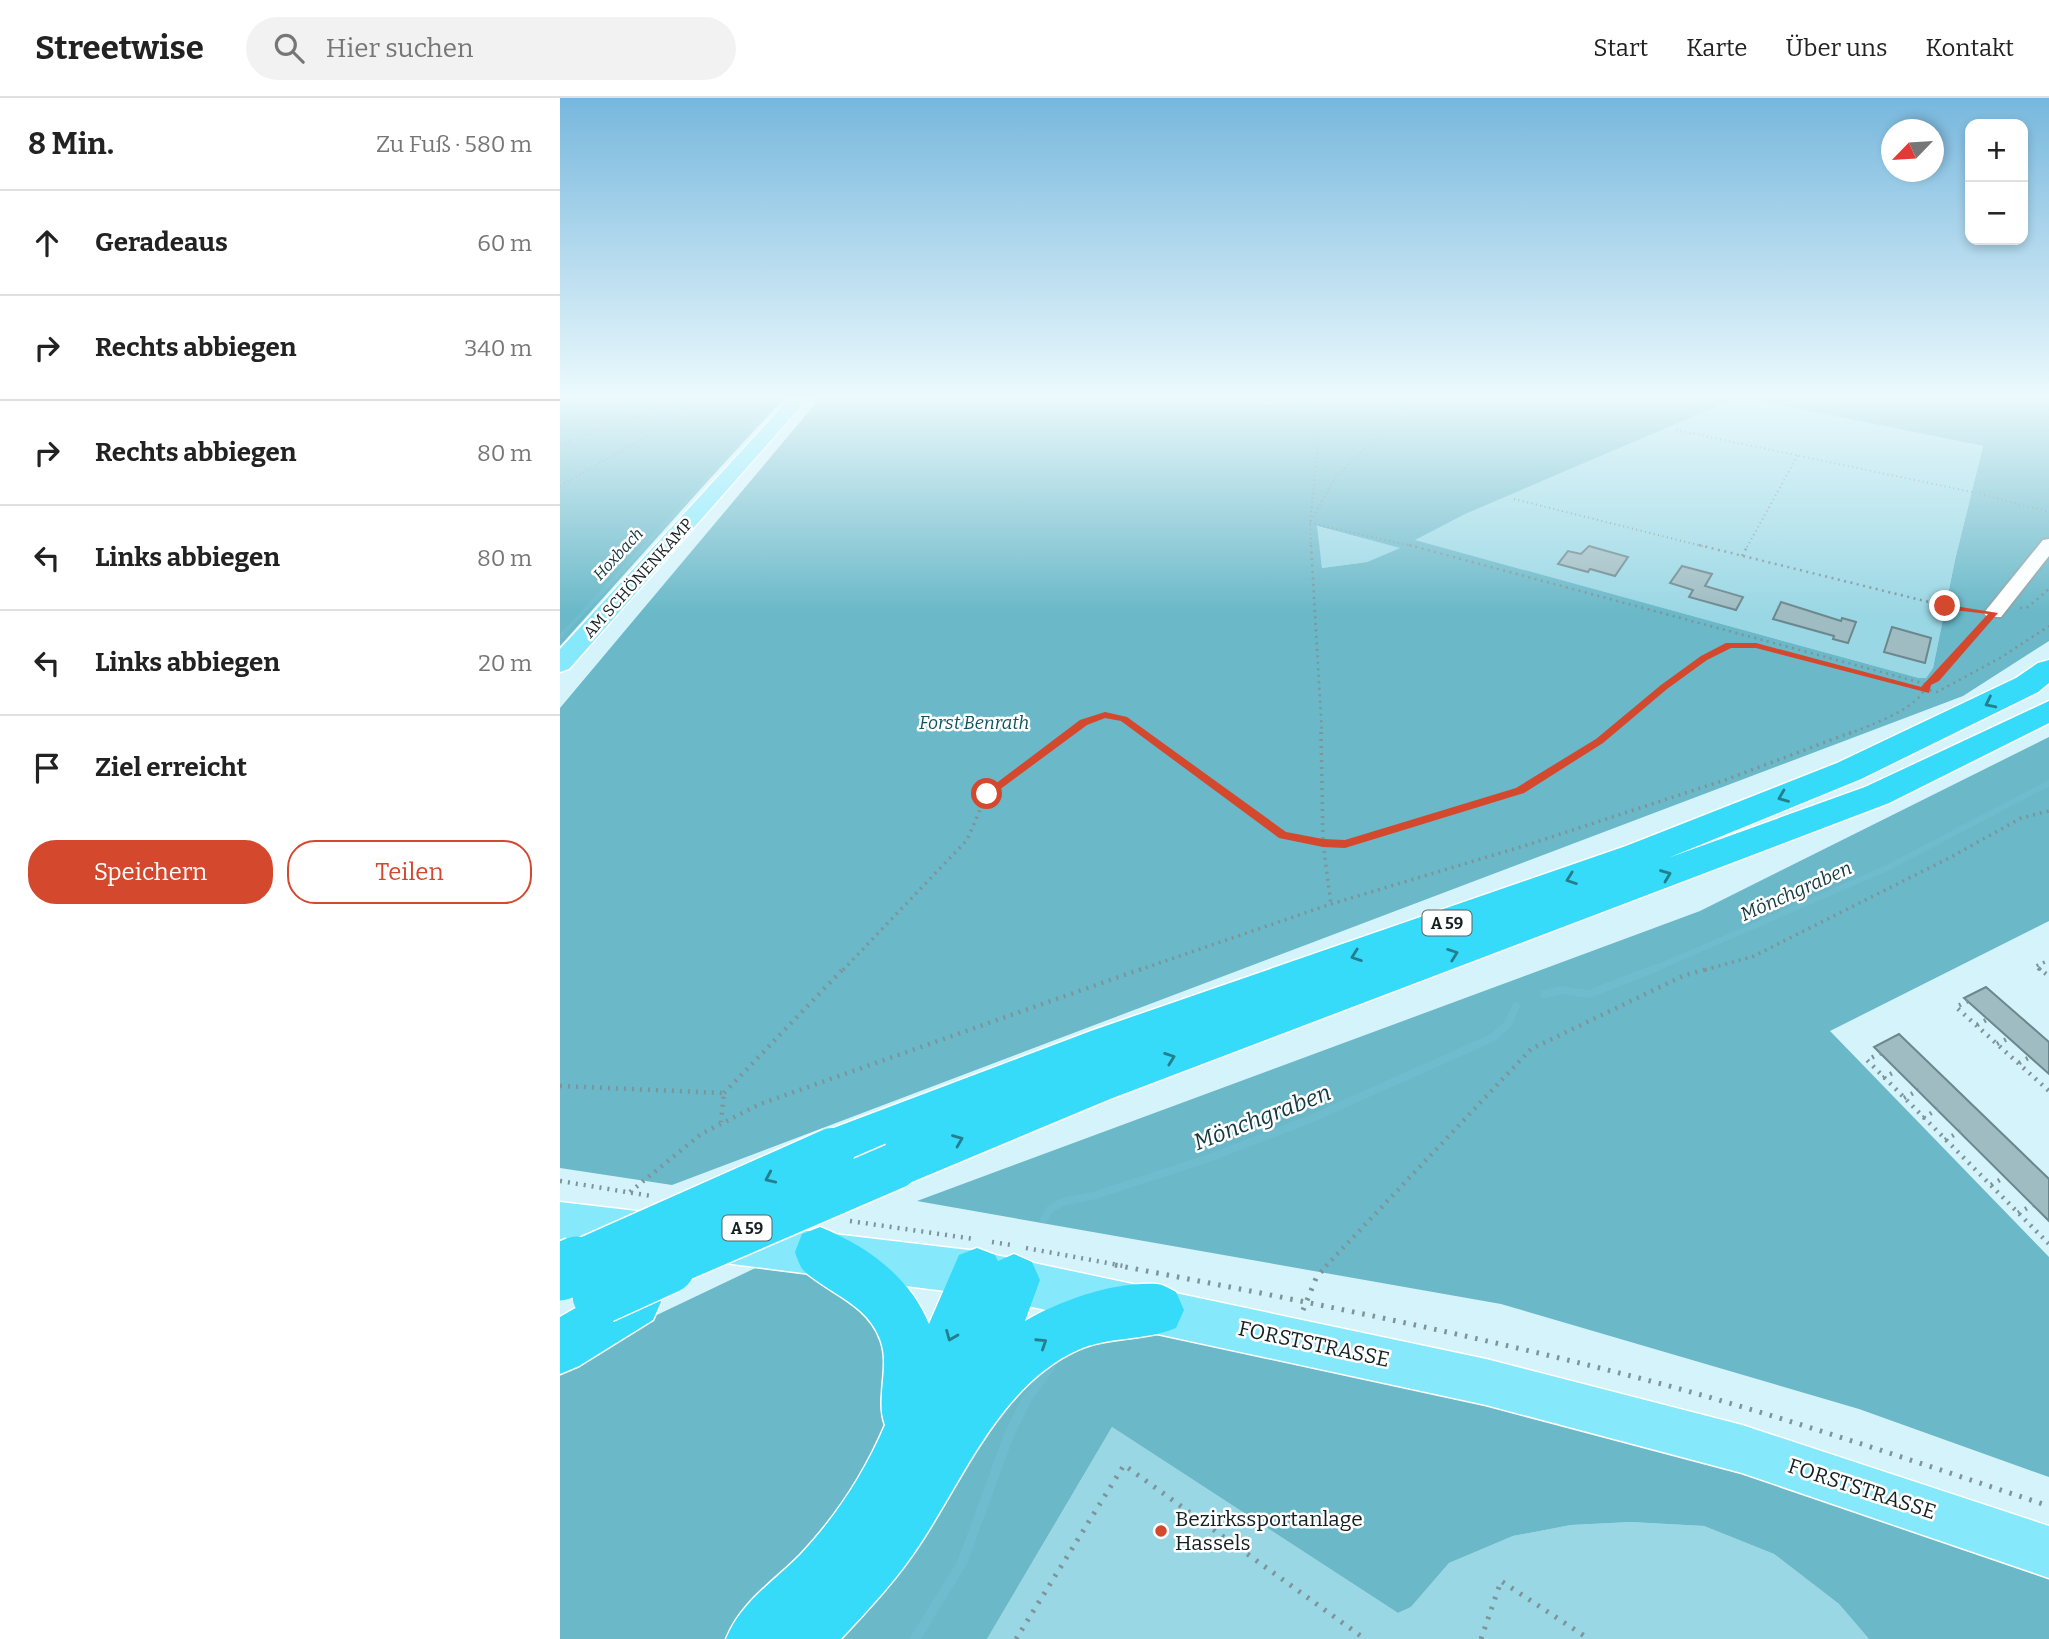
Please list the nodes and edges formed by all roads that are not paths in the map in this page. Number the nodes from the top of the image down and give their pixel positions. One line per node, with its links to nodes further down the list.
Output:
1 (735, 469): 4 (main road, AM SCHÖNENKAMP)
2 (2049, 544): 3 (lane)
3 (1994, 613)
4 (560, 664)
5 (2049, 669): 10 (highway, A 59, one-way to 10, bridge)
6 (2049, 711): 10 (highway, A 59, one-way to 6, bridge)
7 (560, 1223): 8 (main road, FORSTSTRASSE)
8 (820, 1252): 9 (main road, FORSTSTRASSE); 14 (highway)
9 (995, 1276): 11 (main road, FORSTSTRASSE); 13 (highway); 14 (highway, one-way to 14)
10 (589, 1296): 12 (highway)
11 (1158, 1310): 13 (highway, one-way to 11); 15 (main road, FORSTSTRASSE)
12 (560, 1346)
13 (960, 1426): 17 (highway)
14 (893, 1475): 16 (highway)
15 (2049, 1552)
16 (758, 1639)
17 (796, 1639)

